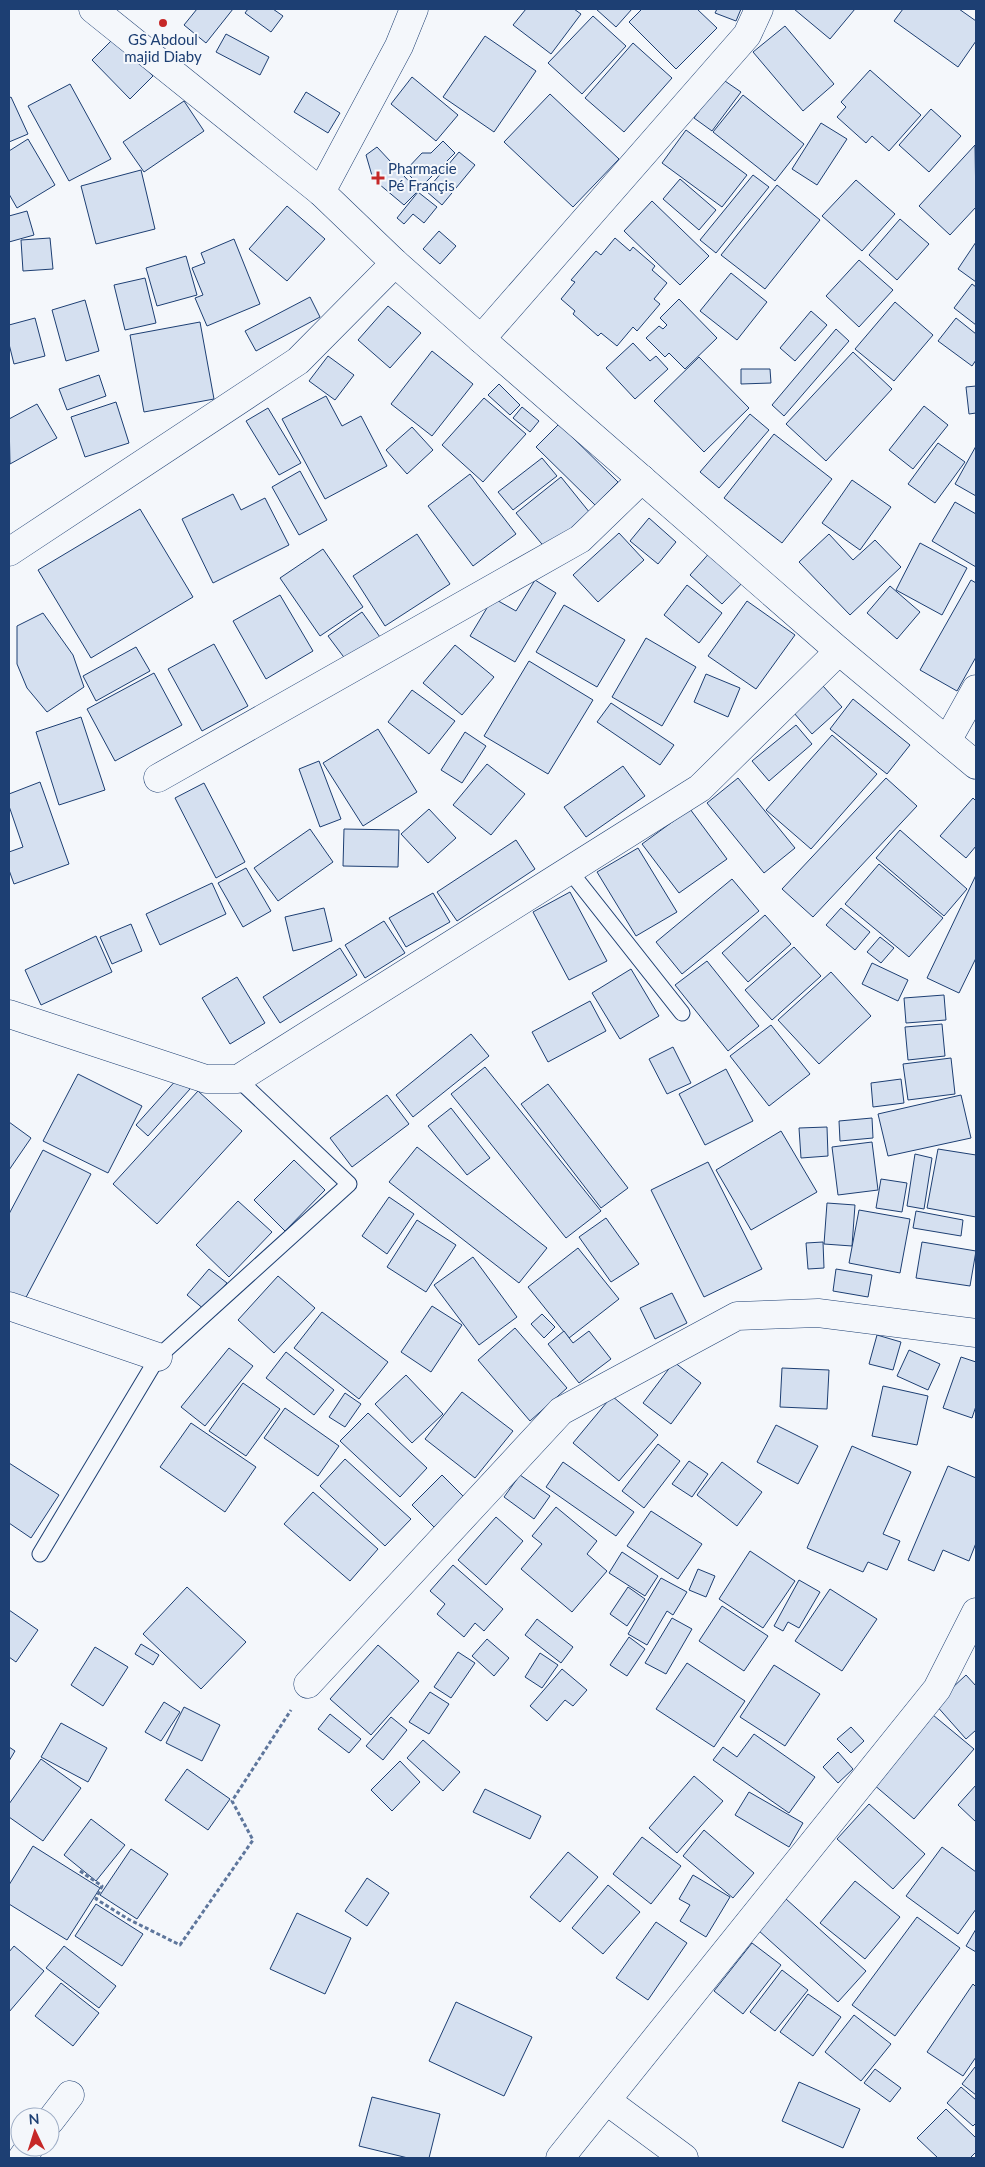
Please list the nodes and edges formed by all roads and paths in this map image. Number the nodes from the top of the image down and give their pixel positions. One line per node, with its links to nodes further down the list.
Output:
1 (93, 9): 4 (street)
2 (414, 9): 4 (street)
3 (759, 9): 6 (street)
4 (321, 192): 5 (street)
5 (395, 263): 6 (street); 8 (street)
6 (481, 339): 7 (street)
7 (642, 479): 9 (street); 13 (street)
8 (9, 552)
9 (838, 651): 11 (street); 14 (street)
10 (976, 689): 11 (street)
11 (947, 741): 12 (street)
12 (976, 765)
13 (158, 778)
14 (569, 870): 15 (lane); 17 (street)
15 (682, 1013)
16 (9, 1014): 17 (street)
17 (238, 1079): 20 (lane)
18 (9, 1306): 20 (street)
19 (976, 1333): 23 (street)
20 (158, 1357): 21 (lane)
21 (40, 1554)
22 (976, 1612): 26 (street)
23 (308, 1684): 24 (path)
24 (80, 1871)
25 (70, 2095): 27 (street)
26 (607, 2101): 28 (street); 29 (street)
27 (60, 2108)
28 (560, 2158)
29 (684, 2158)

